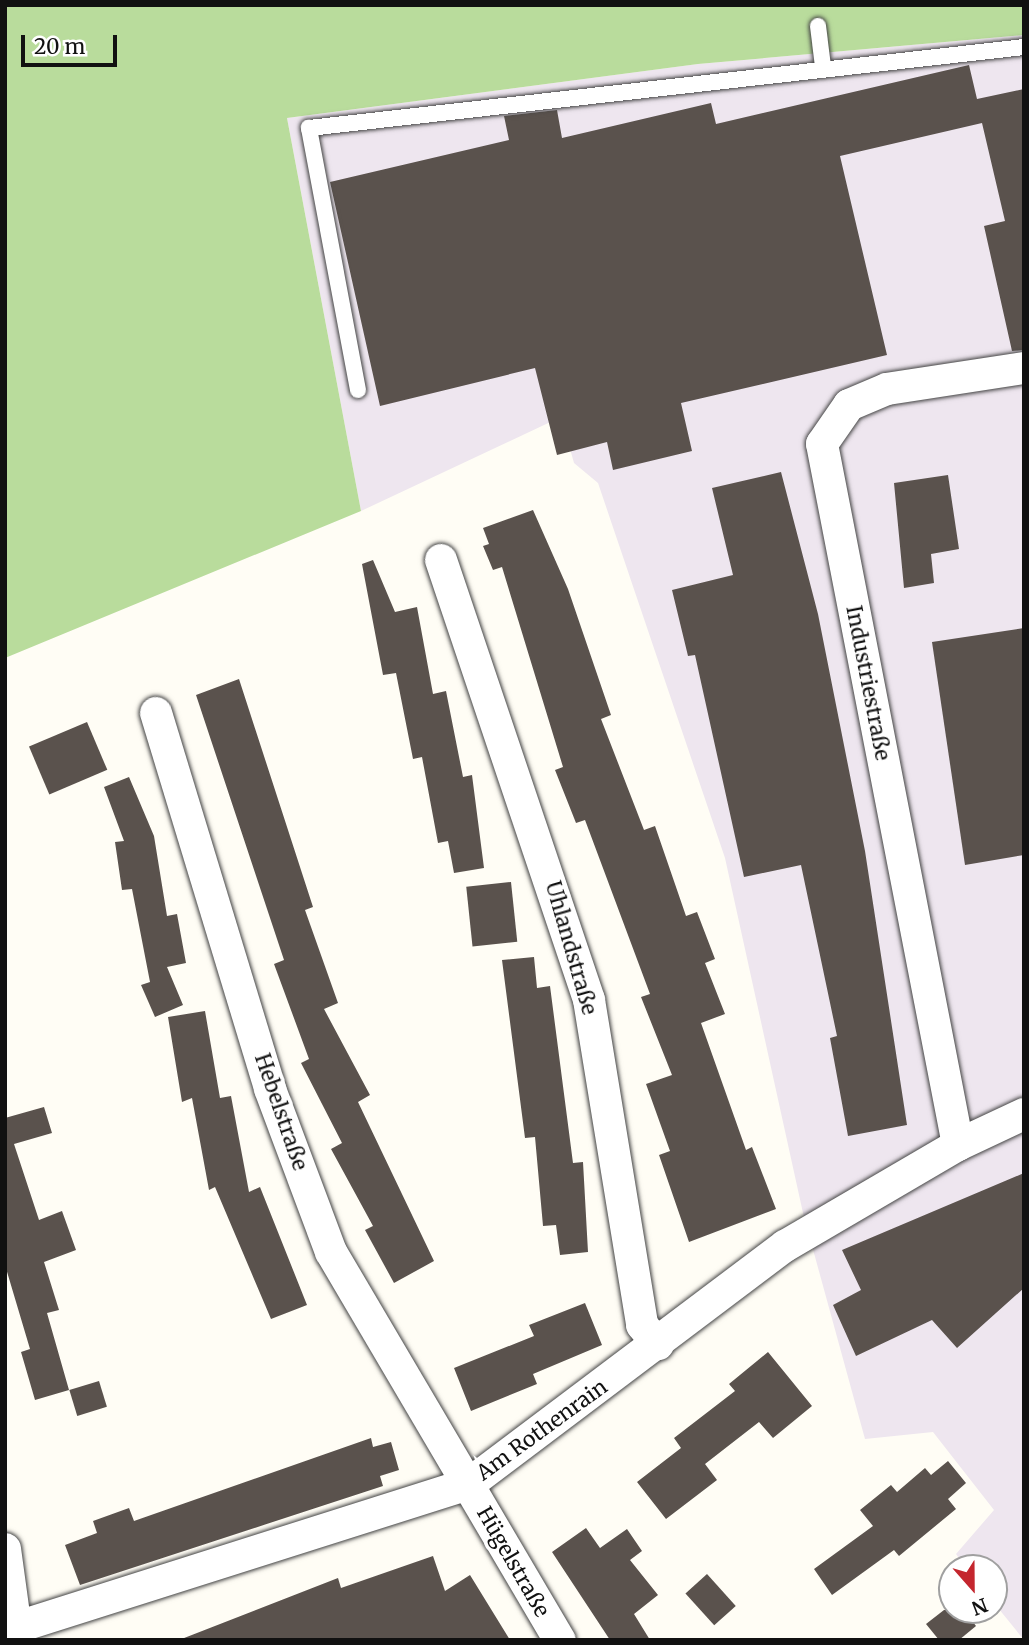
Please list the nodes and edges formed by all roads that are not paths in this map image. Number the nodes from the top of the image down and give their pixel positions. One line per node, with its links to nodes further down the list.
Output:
1 (818, 26): 3 (lane)
2 (1024, 47): 3 (lane)
3 (823, 65): 5 (lane)
4 (1024, 368): 9 (street, Industriestraße)
5 (358, 390)
6 (442, 560): 10 (street, Uhlandstraße)
7 (156, 713): 11 (street, Hebelstraße)
8 (1024, 1114): 9 (street, Am Rothenrain)
9 (958, 1145): 10 (street, Am Rothenrain)
10 (658, 1344): 11 (street, Am Rothenrain)
11 (469, 1484): 13 (street, Am Rothenrain); 14 (street, Hügelstraße)
12 (5, 1549): 13 (street)
13 (11, 1630)
14 (560, 1640)

